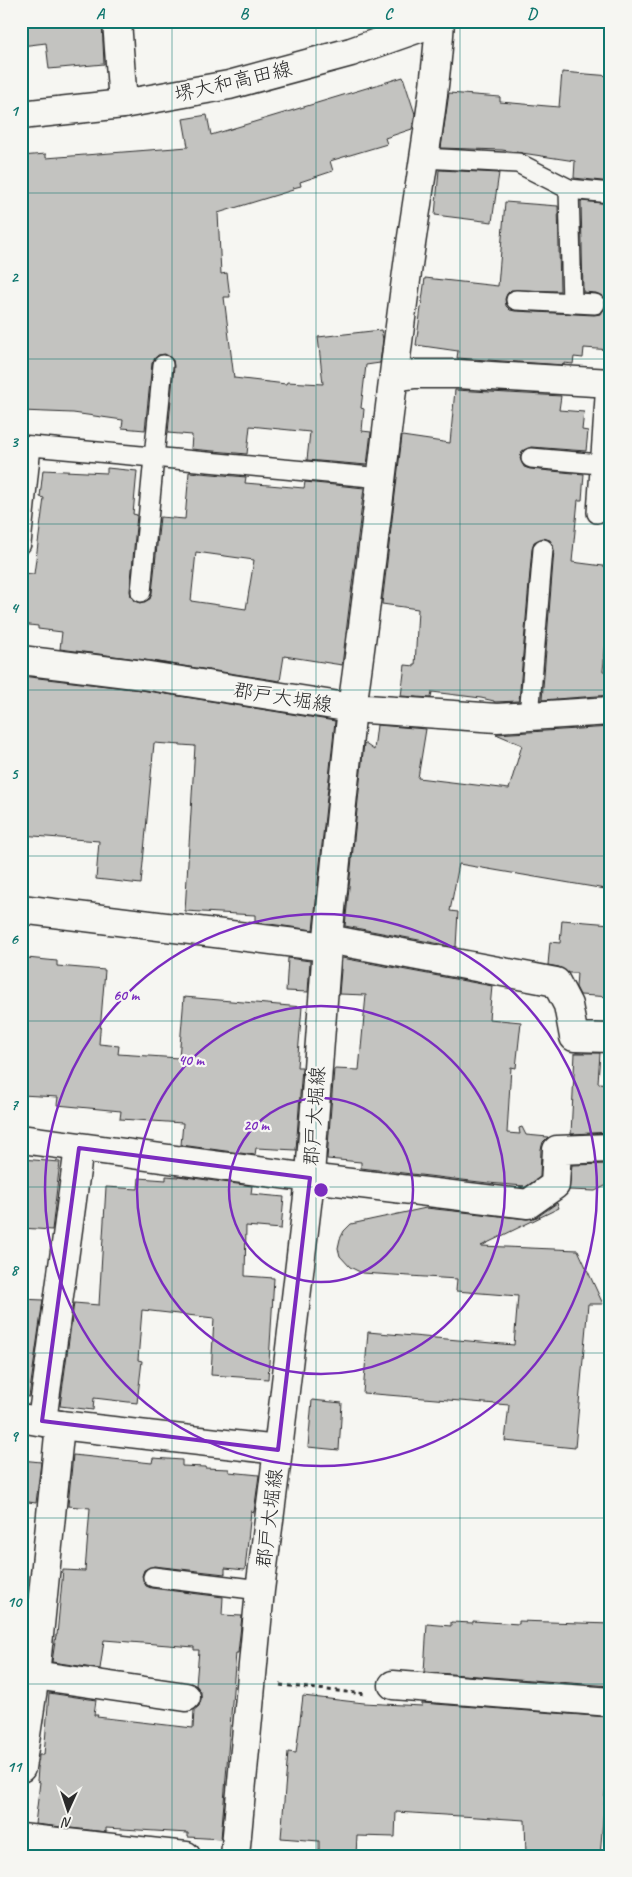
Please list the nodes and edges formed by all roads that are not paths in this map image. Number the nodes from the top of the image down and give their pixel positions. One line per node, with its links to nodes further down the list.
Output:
1 (117, 21): 3 (street)
2 (440, 21): 3 (street, 堺大和高田線); 5 (street)
3 (123, 104): 4 (street, 堺大和高田線)
4 (21, 116)
5 (424, 158): 6 (lane); 12 (street)
6 (569, 189): 7 (lane); 9 (lane)
7 (611, 193)
8 (516, 300): 9 (lane)
9 (572, 303): 10 (lane)
10 (596, 304)
11 (163, 365): 15 (lane)
12 (394, 377): 13 (street); 18 (street)
13 (608, 383): 17 (lane)
14 (26, 445): 15 (lane); 20 (lane)
15 (155, 457): 18 (lane); 22 (lane)
16 (531, 458): 17 (lane)
17 (600, 464): 19 (lane)
18 (382, 478): 24 (street)
19 (597, 512)
20 (21, 544)
21 (543, 549): 26 (lane)
22 (141, 592)
23 (21, 660): 24 (street, 郡戸大堀線)
24 (352, 708): 26 (street); 28 (street, 郡戸大堀線)
25 (611, 711): 26 (street)
26 (529, 716)
27 (21, 909): 28 (street)
28 (328, 943): 29 (street); 33 (street, 郡戸大堀線)
29 (611, 1038)
30 (21, 1139): 31 (street)
31 (79, 1148): 33 (street); 34 (street)
32 (611, 1148): 33 (street)
33 (310, 1178): 35 (street, 郡戸大堀線)
34 (41, 1421): 35 (street); 38 (street)
35 (278, 1450): 37 (street, 郡戸大堀線)
36 (152, 1577): 37 (lane)
37 (260, 1590): 45 (street, 郡戸大堀線)
38 (28, 1674): 40 (street); 42 (street)
39 (393, 1686): 41 (street)
40 (186, 1697)
41 (611, 1702)
42 (21, 1768)
43 (21, 1838): 44 (street)
44 (186, 1856)
45 (235, 1856)

